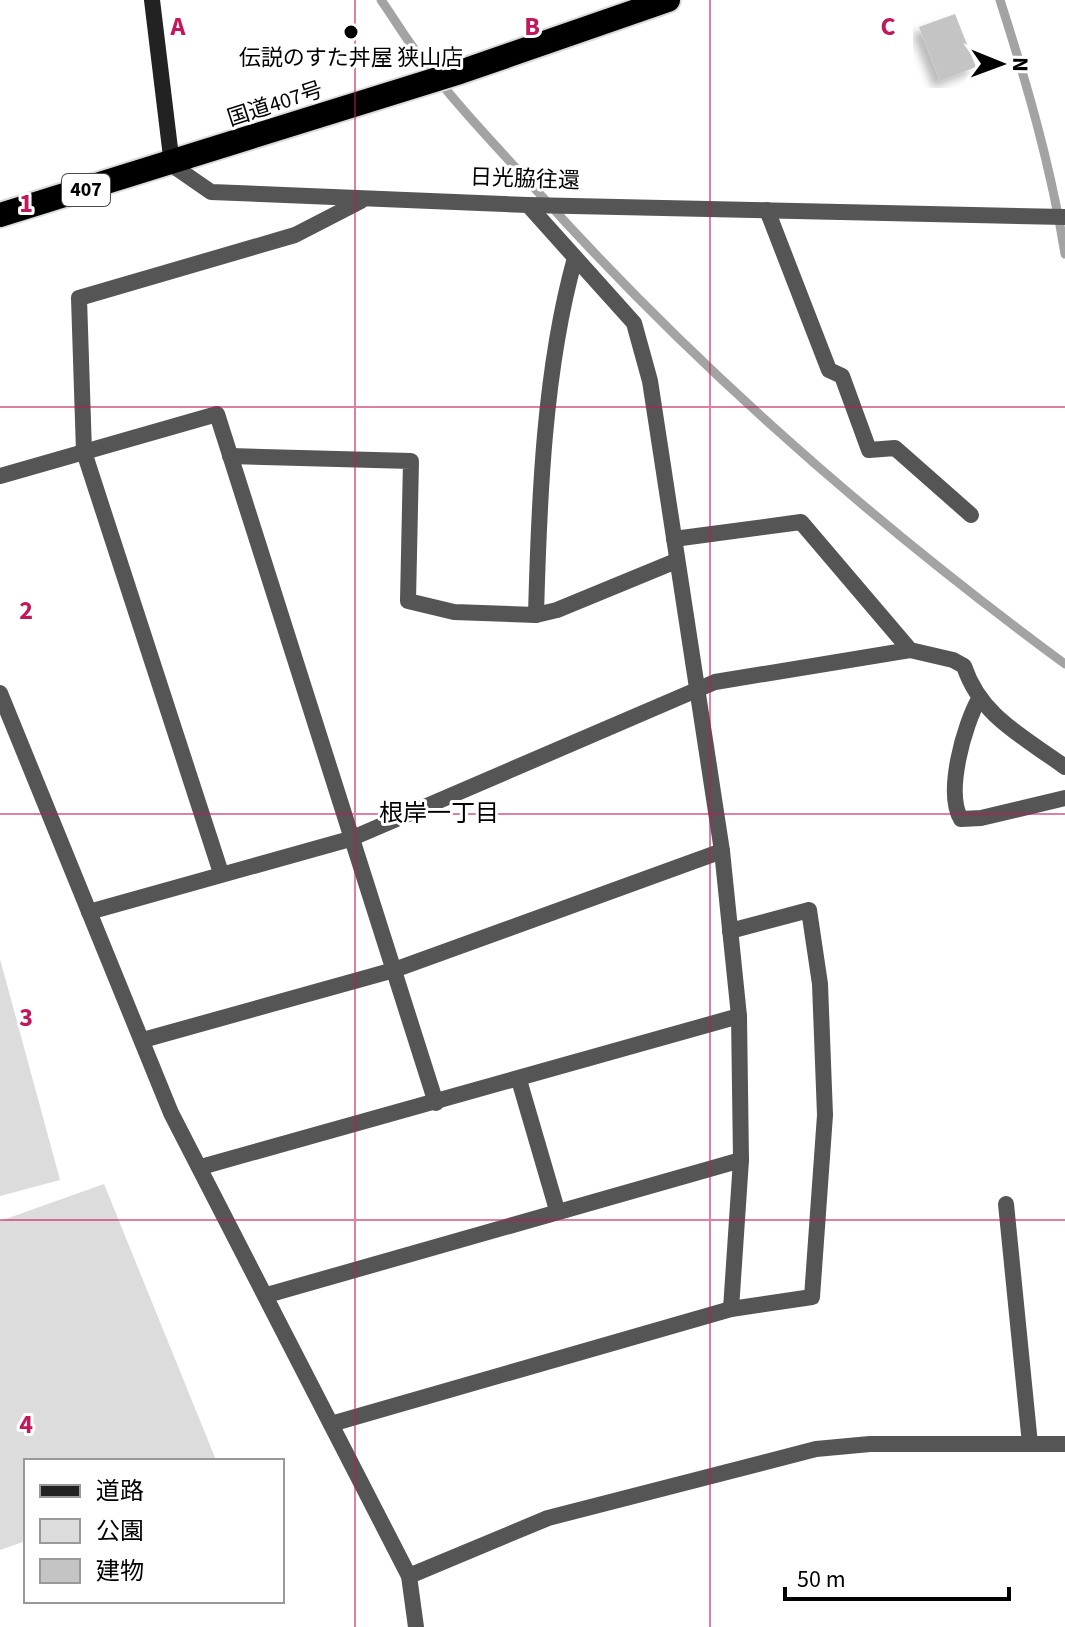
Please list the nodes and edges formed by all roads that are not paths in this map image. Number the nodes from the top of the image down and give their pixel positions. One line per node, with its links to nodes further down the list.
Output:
1 (152, 0): 3 (street)
2 (668, 0): 3 (highway, 国道407号 / 407)
3 (172, 165): 4 (street, 日光脇往還); 7 (highway, 407)
4 (362, 200): 5 (street, 日光脇往還); 10 (street)
5 (530, 205): 6 (street, 日光脇往還); 9 (street)
6 (767, 210): 8 (street, 日光脇往還); 13 (street)
7 (0, 215)
8 (1065, 217)
9 (575, 258): 14 (street); 16 (street)
10 (84, 452): 11 (street); 12 (street); 25 (street)
11 (230, 456): 16 (street); 23 (street)
12 (0, 476)
13 (971, 515)
14 (674, 539): 15 (street); 17 (street)
15 (676, 561): 16 (street); 18 (street)
16 (536, 615)
17 (910, 650): 18 (street); 20 (street)
18 (697, 689): 23 (street); 24 (street)
19 (0, 693): 26 (street)
20 (979, 699): 21 (street); 22 (street)
21 (1065, 767)
22 (1065, 798)
23 (350, 839): 25 (street); 28 (street)
24 (722, 851): 27 (street); 28 (street)
25 (221, 873): 26 (street)
26 (89, 912): 30 (street)
27 (730, 931): 29 (street); 38 (street)
28 (394, 970): 30 (street); 32 (street)
29 (739, 1016): 31 (street); 33 (street)
30 (143, 1040): 34 (street)
31 (519, 1080): 32 (street); 36 (street)
32 (436, 1103): 34 (street)
33 (741, 1160): 36 (street); 38 (street)
34 (201, 1167): 37 (street)
35 (1006, 1204): 40 (street)
36 (557, 1210): 37 (street)
37 (267, 1295): 39 (street)
38 (731, 1309): 39 (street)
39 (331, 1424): 42 (street)
40 (1030, 1444): 41 (street); 42 (street)
41 (1065, 1444)
42 (409, 1576): 43 (street)
43 (416, 1627)

